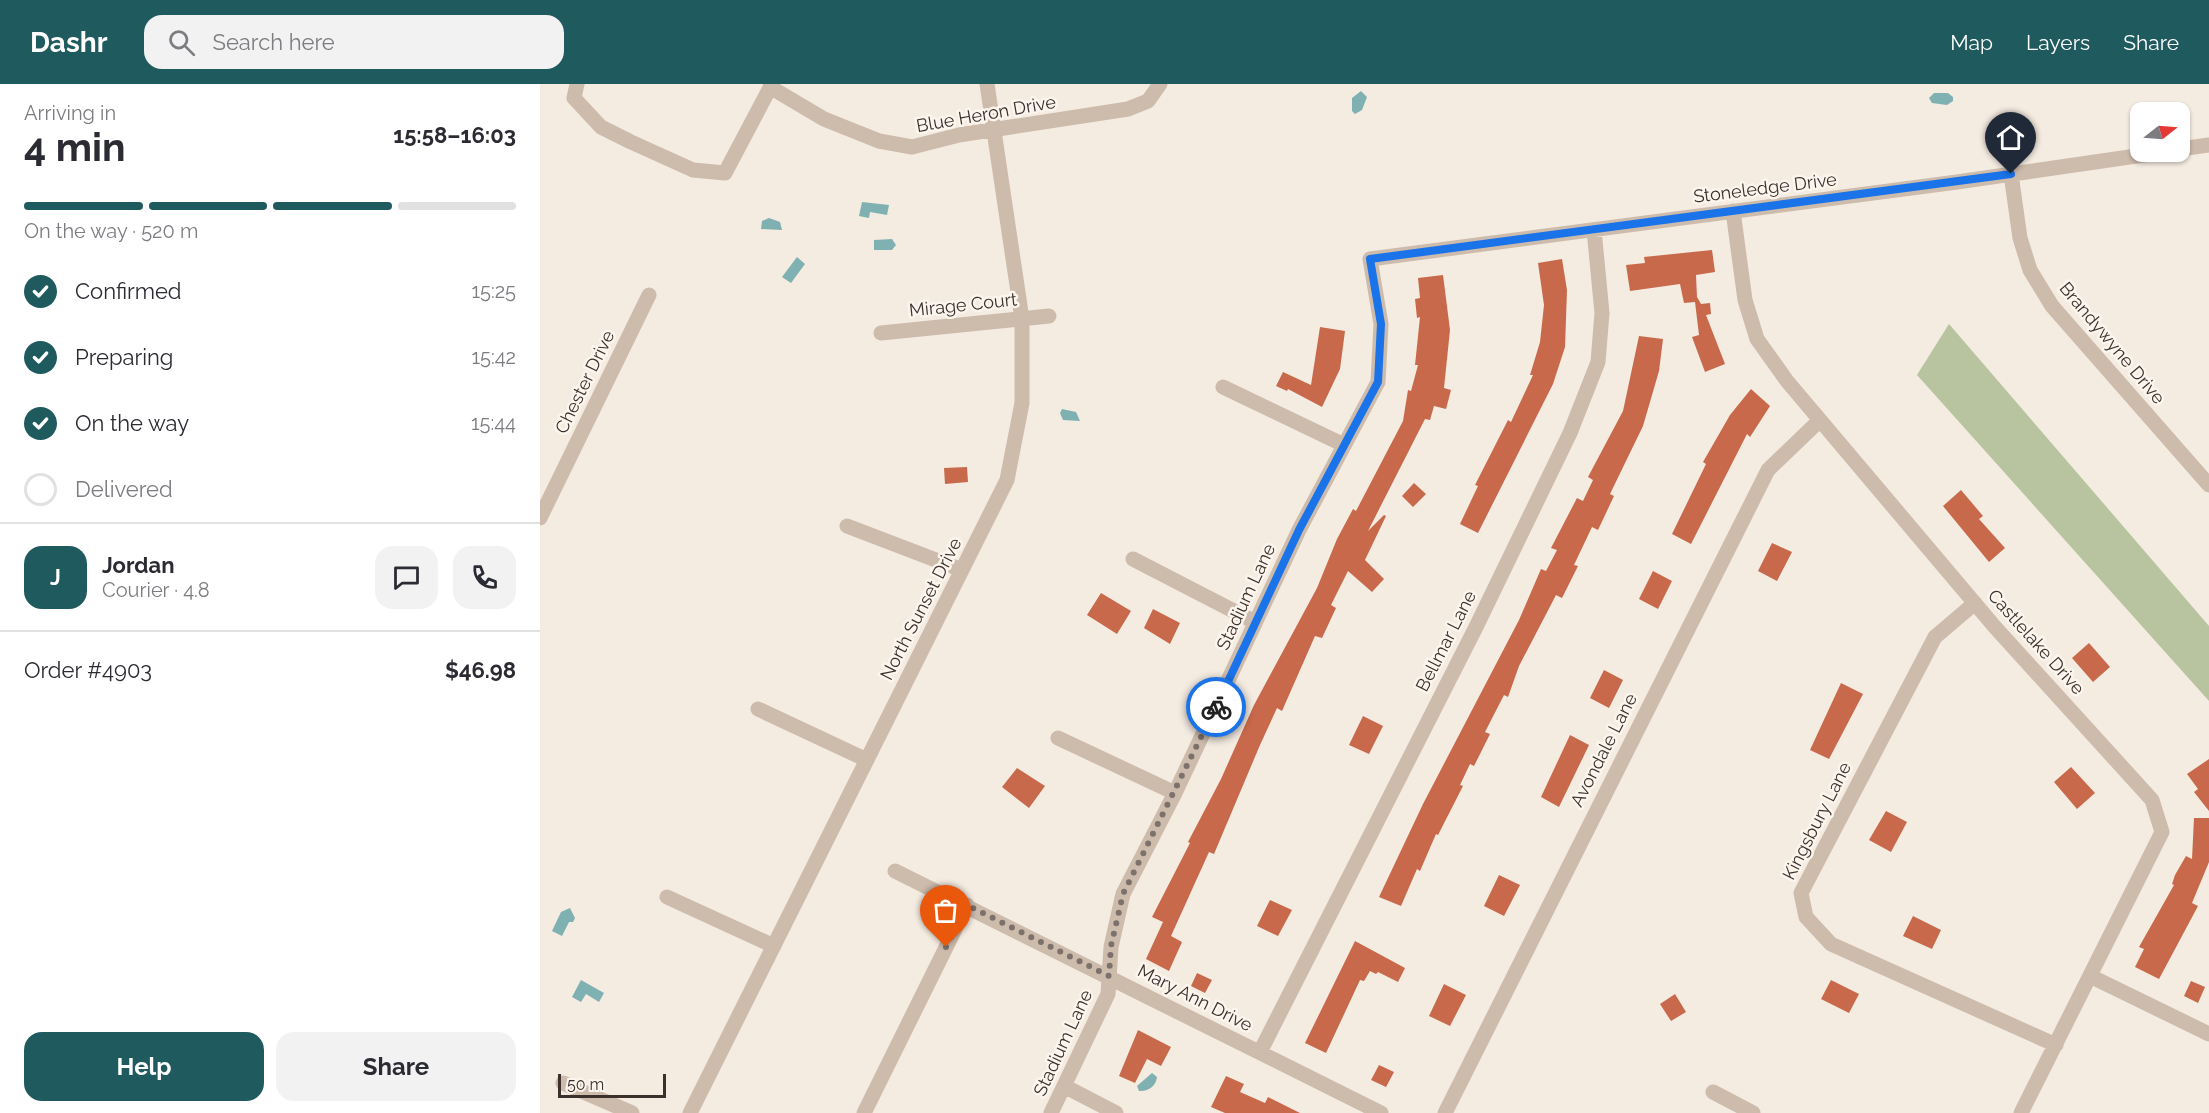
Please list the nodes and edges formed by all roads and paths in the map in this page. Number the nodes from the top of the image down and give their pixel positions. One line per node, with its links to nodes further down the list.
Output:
1 (987, 84): 5 (street, North Sunset Drive)
2 (1160, 84): 5 (street, Blue Heron Drive)
3 (771, 86): 4 (street); 5 (street, Blue Heron Drive)
4 (576, 91)
5 (994, 131): 15 (street, North Sunset Drive)
6 (2209, 145): 7 (street)
7 (2190, 148)
8 (2130, 157): 9 (street, Stoneledge Drive)
9 (2011, 174): 10 (street, Stoneledge Drive); 20 (street, Brandywyne Drive)
10 (1733, 211): 11 (street, Stoneledge Drive); 18 (street, Castlelake Drive)
11 (1594, 230): 12 (street, Stoneledge Drive); 39 (street, Bellmar Lane)
12 (1370, 259): 19 (street, Stadium Lane)
13 (649, 295): 21 (street, Chester Drive)
14 (1049, 316): 15 (street, Mirage Court)
15 (1022, 319): 16 (street, Mirage Court); 24 (street, North Sunset Drive)
16 (881, 333)
17 (1223, 387): 19 (street)
18 (1820, 420): 25 (street, Castlelake Drive); 49 (street, Avondale Lane)
19 (1344, 445): 26 (street, Stadium Lane)
20 (2209, 485)
21 (540, 518)
22 (847, 526): 24 (street)
23 (1133, 559): 26 (street)
24 (963, 570): 29 (street, North Sunset Drive)
25 (1975, 603): 36 (street, Castlelake Drive); 38 (street, Kingsbury Lane)
26 (1256, 622): 30 (street, Stadium Lane)
27 (758, 709): 29 (street)
28 (1058, 738): 30 (street)
29 (867, 760): 34 (street, North Sunset Drive)
30 (1175, 793): 35 (street, Stadium Lane)
31 (895, 871): 33 (street, Mary Ann Drive)
32 (667, 897): 34 (street)
33 (967, 905): 35 (street, Mary Ann Drive); 46 (street)
34 (774, 946): 45 (street, North Sunset Drive)
35 (1109, 976): 39 (street, Mary Ann Drive); 41 (street, Stadium Lane)
36 (2090, 976): 37 (street); 38 (street, Castlelake Drive)
37 (2209, 1034)
38 (2056, 1045): 51 (street, Castlelake Drive)
39 (1260, 1052): 48 (street, Mary Ann Drive)
40 (563, 1083): 44 (street)
41 (1064, 1086): 43 (street); 47 (street, Stadium Lane)
42 (1713, 1092): 50 (street)
43 (1113, 1112)
44 (632, 1113)
45 (690, 1113)
46 (864, 1113)
47 (1051, 1113)
48 (1381, 1113)
49 (1445, 1113)
50 (1753, 1113)
51 (2021, 1113)

